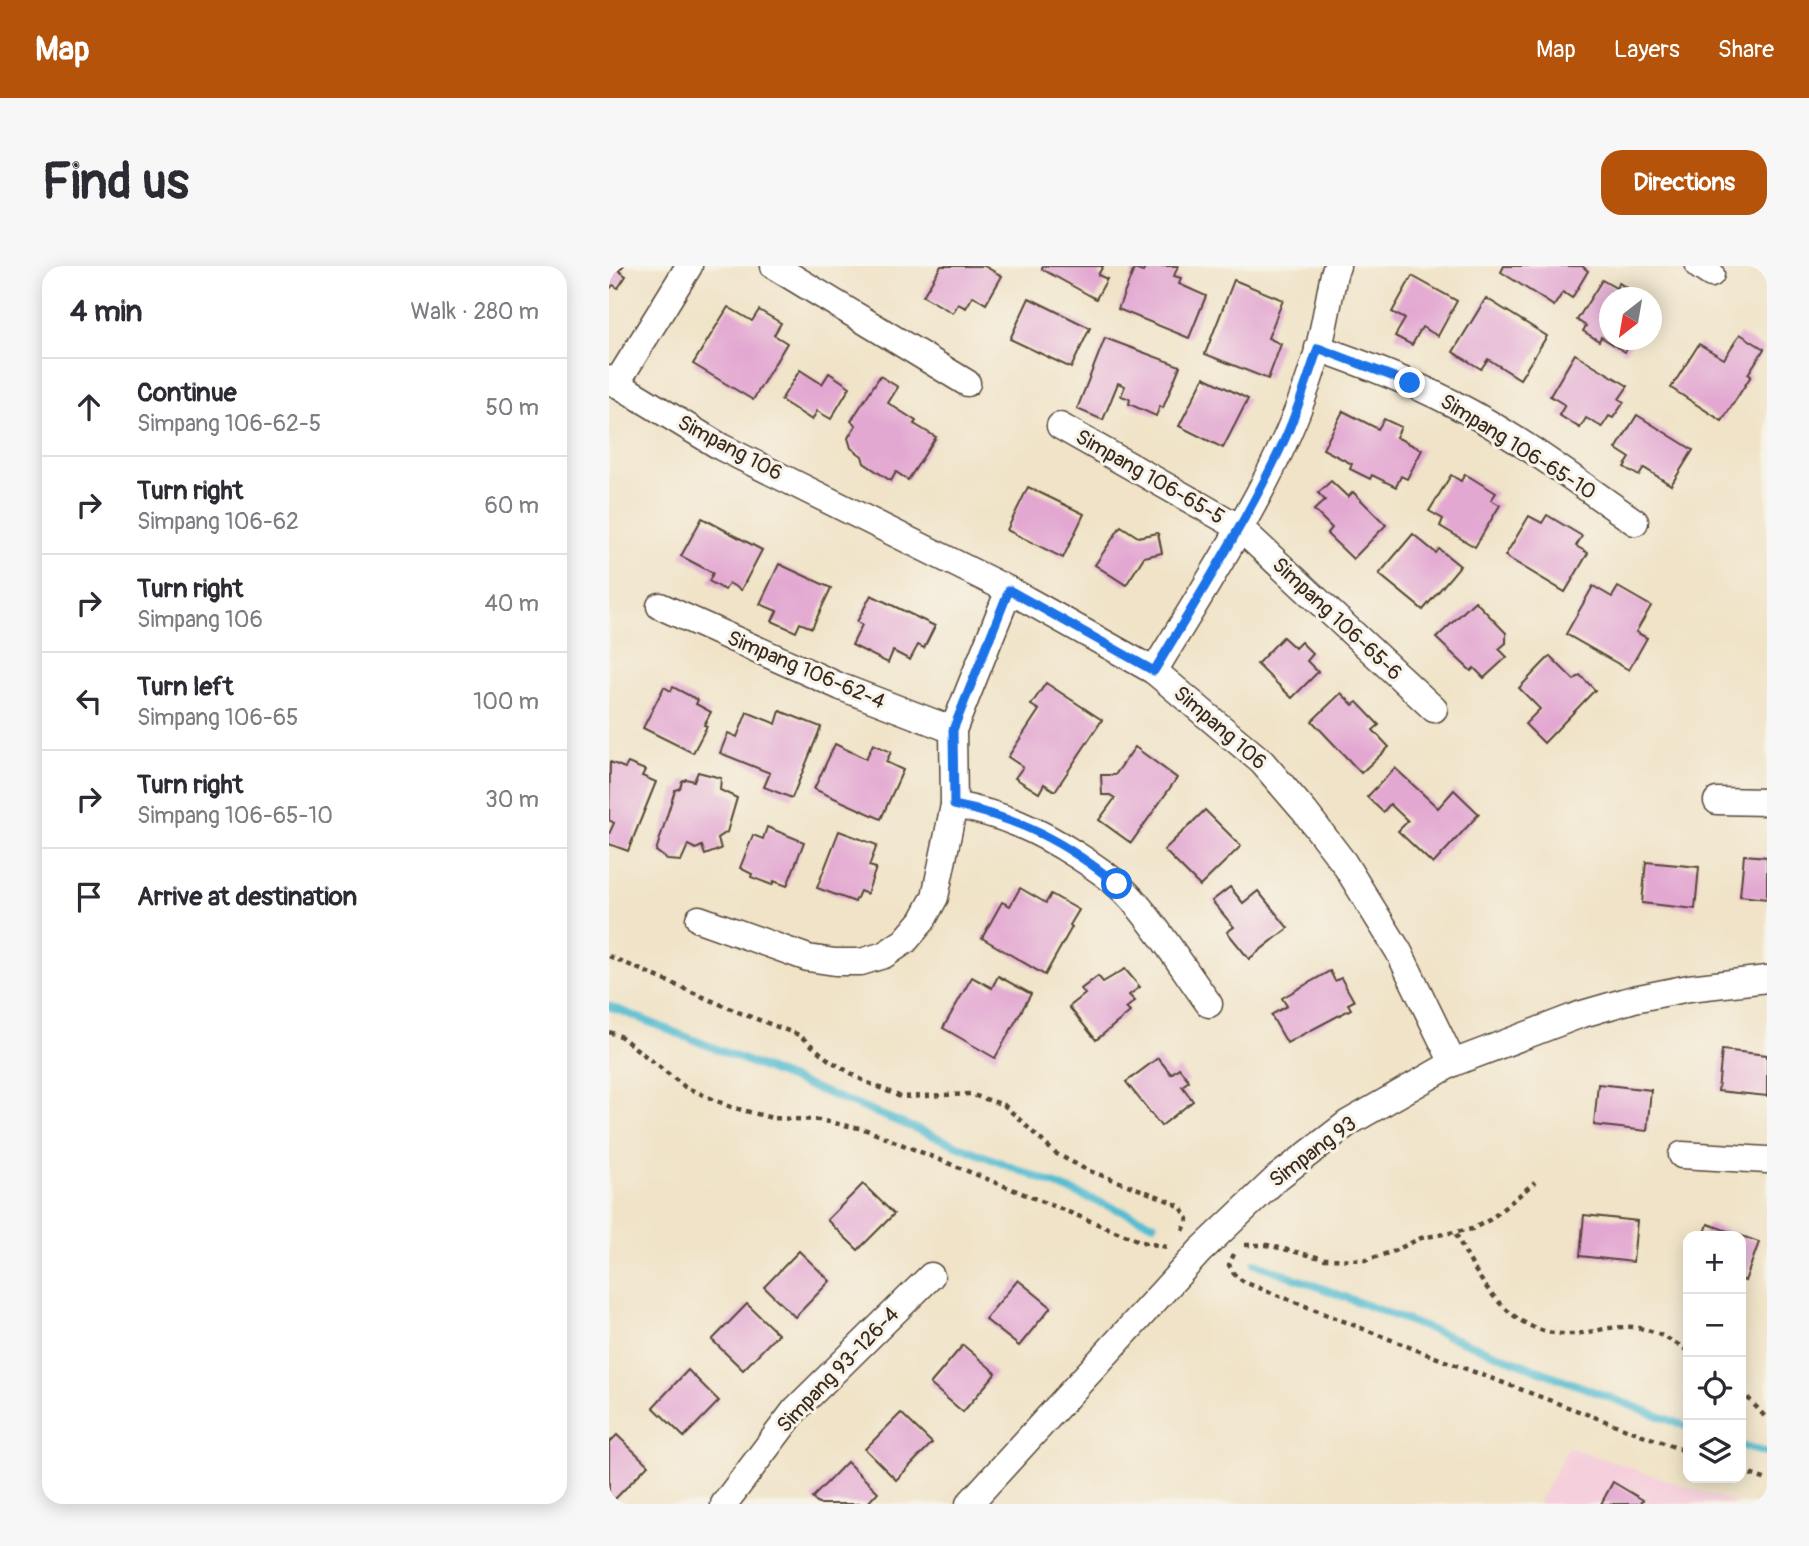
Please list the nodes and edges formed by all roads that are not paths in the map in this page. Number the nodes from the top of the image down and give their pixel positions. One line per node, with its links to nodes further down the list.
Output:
1 (689, 266): 5 (street)
2 (774, 266): 6 (street)
3 (1329, 269): 4 (street)
4 (1318, 348): 8 (street, Simpang 106-65-10); 9 (street)
5 (613, 381): 10 (street, Simpang 106)
6 (967, 383)
7 (1060, 426): 9 (street, Simpang 106-65-5)
8 (1635, 522)
9 (1240, 528): 12 (street); 13 (street, Simpang 106-65-6)
10 (1009, 590): 12 (street, Simpang 106); 14 (street)
11 (660, 606): 14 (street, Simpang 106-62-4)
12 (1154, 671): 21 (street, Simpang 106)
13 (1434, 709)
14 (953, 730): 17 (street)
15 (1717, 801): 16 (street)
16 (1767, 802)
17 (954, 805): 18 (street); 20 (street)
18 (698, 919)
19 (1767, 979): 21 (street, Simpang 93)
20 (1209, 1004)
21 (1453, 1063): 26 (street, Simpang 93)
22 (1682, 1155): 23 (street)
23 (1767, 1160)
24 (931, 1276): 25 (street, Simpang 93-126-4)
25 (726, 1503)
26 (969, 1504)

